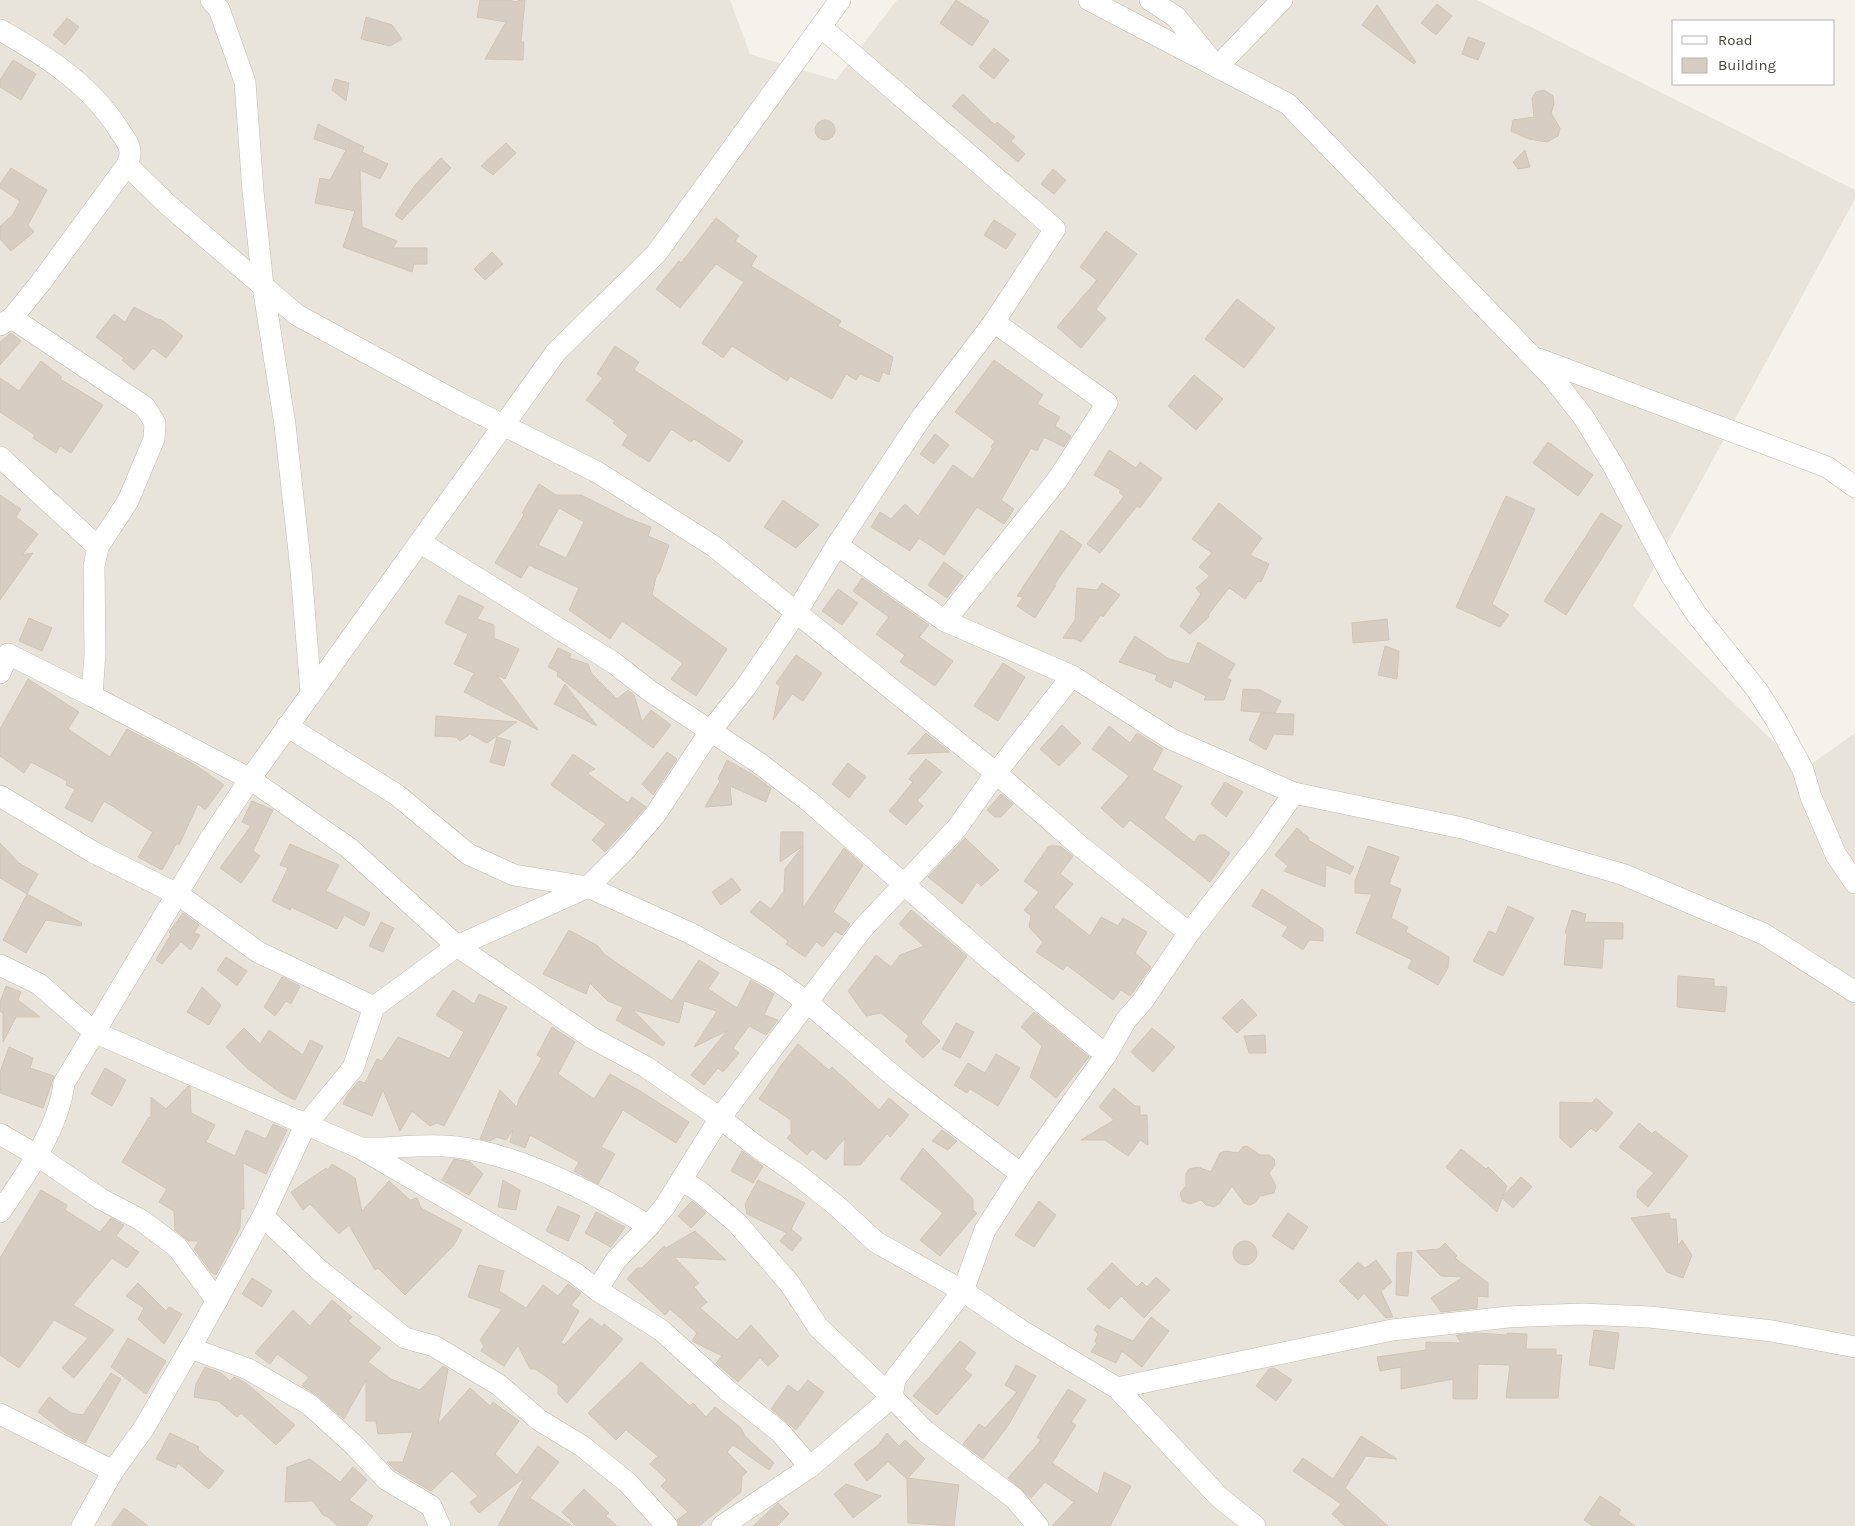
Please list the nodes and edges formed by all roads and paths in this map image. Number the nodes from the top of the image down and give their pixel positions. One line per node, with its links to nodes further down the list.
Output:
1 (212, 0): 10 (street)
2 (840, 0): 6 (street)
3 (1089, 0): 8 (street)
4 (1150, 0): 8 (street)
5 (1282, 0): 8 (street)
6 (821, 26): 12 (street); 14 (street)
7 (0, 30): 9 (street)
8 (1217, 67): 13 (street)
9 (127, 165): 10 (street); 11 (street)
10 (262, 286): 14 (street); 24 (street)
11 (6, 321): 19 (street)
12 (994, 322): 18 (street); 21 (street)
13 (1534, 358): 16 (street); 32 (street)
14 (505, 426): 17 (street); 20 (street)
15 (0, 456): 19 (street)
16 (1855, 487)
17 (421, 543): 24 (street); 27 (street)
18 (836, 545): 20 (street); 21 (street)
19 (98, 547): 25 (street)
20 (796, 613): 27 (street); 28 (street)
21 (945, 621): 23 (street)
22 (3, 657): 25 (street)
23 (1072, 676): 28 (street); 30 (street)
24 (311, 693): 26 (street)
25 (92, 696): 29 (street)
26 (287, 726): 29 (street); 34 (street)
27 (711, 730): 33 (street); 34 (street)
28 (996, 773): 33 (street); 36 (street)
29 (250, 779): 35 (street); 37 (street)
30 (1294, 793): 36 (street); 39 (street)
31 (0, 796): 35 (street)
32 (1855, 883)
33 (903, 885): 40 (street); 43 (street)
34 (588, 887): 37 (street); 40 (street)
35 (179, 895): 41 (street); 42 (street)
36 (1189, 933): 43 (street)
37 (457, 946): 41 (street); 44 (street)
38 (0, 965): 42 (street)
39 (1855, 992)
40 (807, 1002): 44 (street); 49 (street)
41 (374, 1006): 45 (street)
42 (94, 1032): 45 (street); 48 (street)
43 (1106, 1055): 49 (street)
44 (720, 1118): 50 (street); 55 (street)
45 (305, 1126): 47 (street); 52 (street)
46 (0, 1134): 48 (street)
47 (358, 1147): 53 (street); 54 (street)
48 (38, 1156): 51 (street); 56 (street)
49 (1021, 1174): 55 (street)
50 (681, 1180): 53 (street); 60 (street)
51 (0, 1212)
52 (264, 1216): 56 (street); 66 (street)
53 (649, 1226): 54 (street)
54 (597, 1290): 62 (street)
55 (963, 1291): 59 (street); 60 (street)
56 (217, 1301): 57 (street)
57 (190, 1348): 63 (street); 65 (street)
58 (1855, 1348): 59 (street)
59 (1117, 1388): 69 (street)
60 (892, 1397): 62 (street); 68 (street)
61 (0, 1414): 63 (street)
62 (810, 1467): 67 (street)
63 (113, 1471): 64 (street)
64 (82, 1526)
65 (440, 1526)
66 (667, 1526)
67 (722, 1526)
68 (1038, 1526)
69 (1255, 1526)

